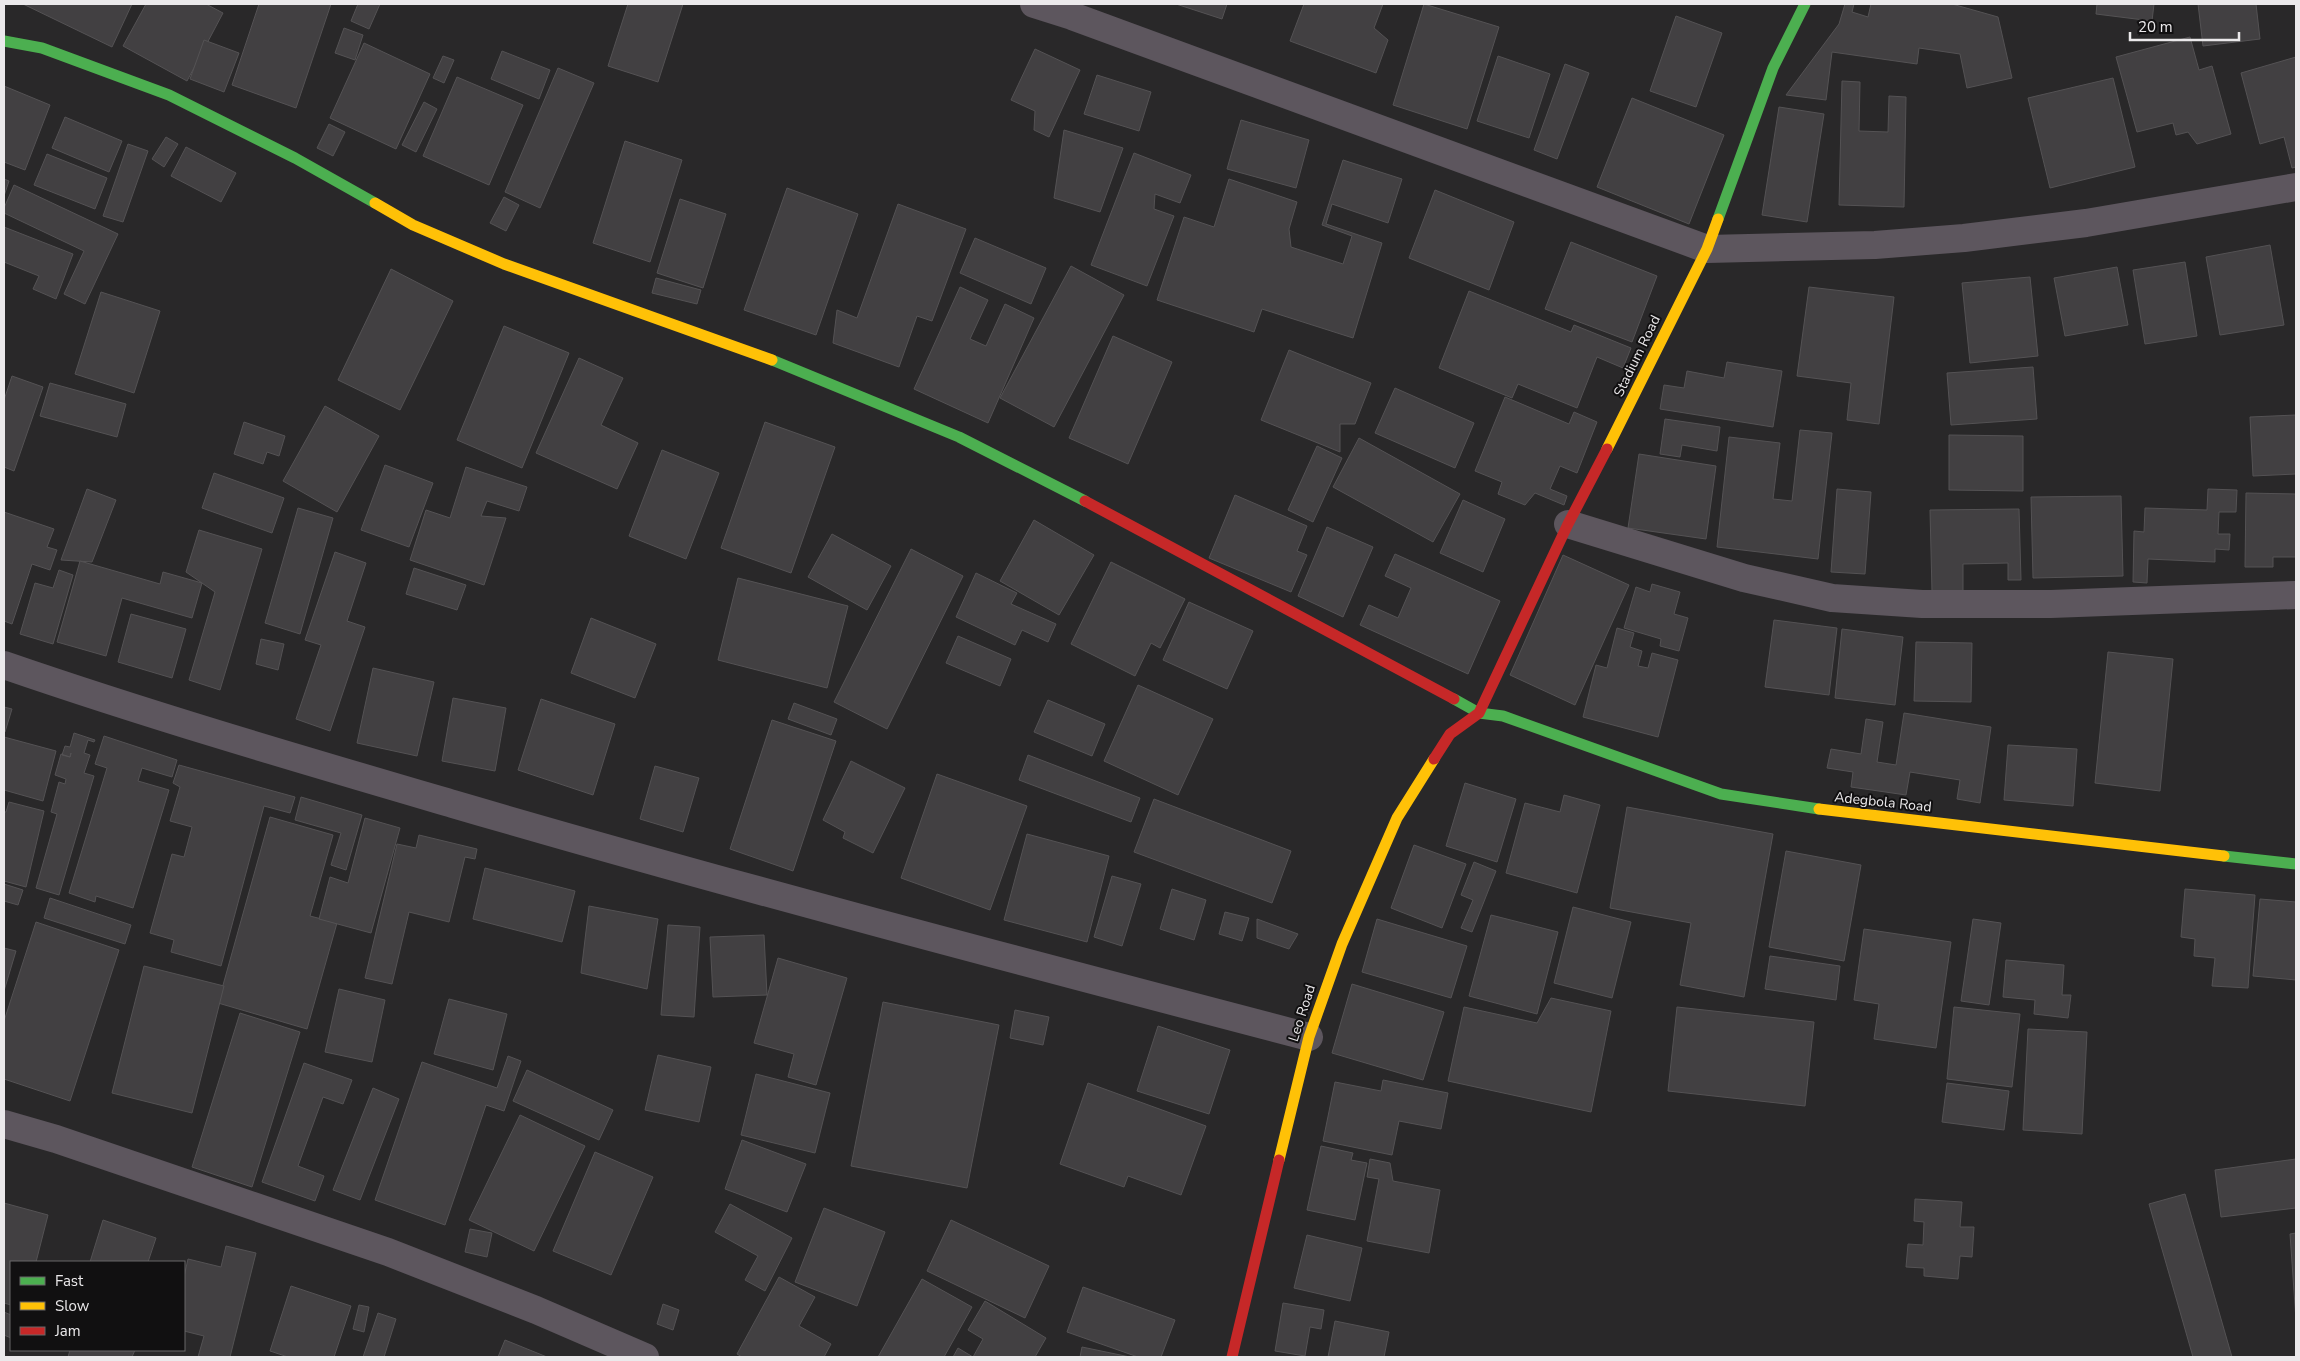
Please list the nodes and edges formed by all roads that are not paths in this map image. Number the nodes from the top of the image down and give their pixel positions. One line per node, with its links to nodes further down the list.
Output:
1 (1034, 4): 3 (street)
2 (1805, 4): 6 (street, Stadium Road)
3 (1073, 10): 6 (street)
4 (4, 41): 10 (street)
5 (2296, 187): 6 (street)
6 (1707, 249): 7 (street, Stadium Road)
7 (1568, 524): 8 (street); 10 (street, Stadium Road)
8 (2296, 595)
9 (4, 664): 12 (street)
10 (1479, 714): 11 (street, Adegbola Road); 12 (street, Leo Road)
11 (2296, 864)
12 (1309, 1037): 15 (street, Leo Road)
13 (4, 1124): 14 (street)
14 (645, 1357)
15 (1232, 1357)

